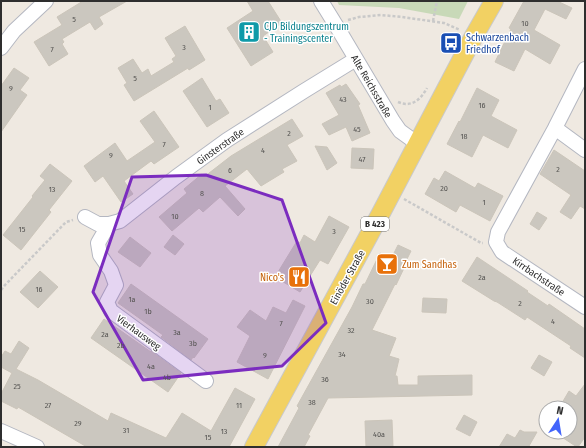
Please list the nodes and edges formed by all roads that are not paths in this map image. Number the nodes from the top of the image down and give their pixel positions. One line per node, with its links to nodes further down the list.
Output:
1 (46, 1): 4 (street)
2 (321, 1): 5 (street, Alte Reichsstraße)
3 (494, 1): 8 (main road, Einöder Straße / B 423)
4 (1, 48)
5 (356, 59): 8 (street, Alte Reichsstraße); 11 (street, Ginsterstraße)
6 (585, 69): 7 (street)
7 (555, 128): 9 (street); 12 (street, Kirrbachstraße)
8 (418, 144): 16 (main road, Einöder Straße / B 423)
9 (585, 150)
10 (85, 217): 11 (street)
11 (109, 224): 13 (street, Vierhausweg)
12 (585, 307)
13 (206, 381)
14 (1, 431): 15 (street)
15 (38, 447)
16 (254, 447)

